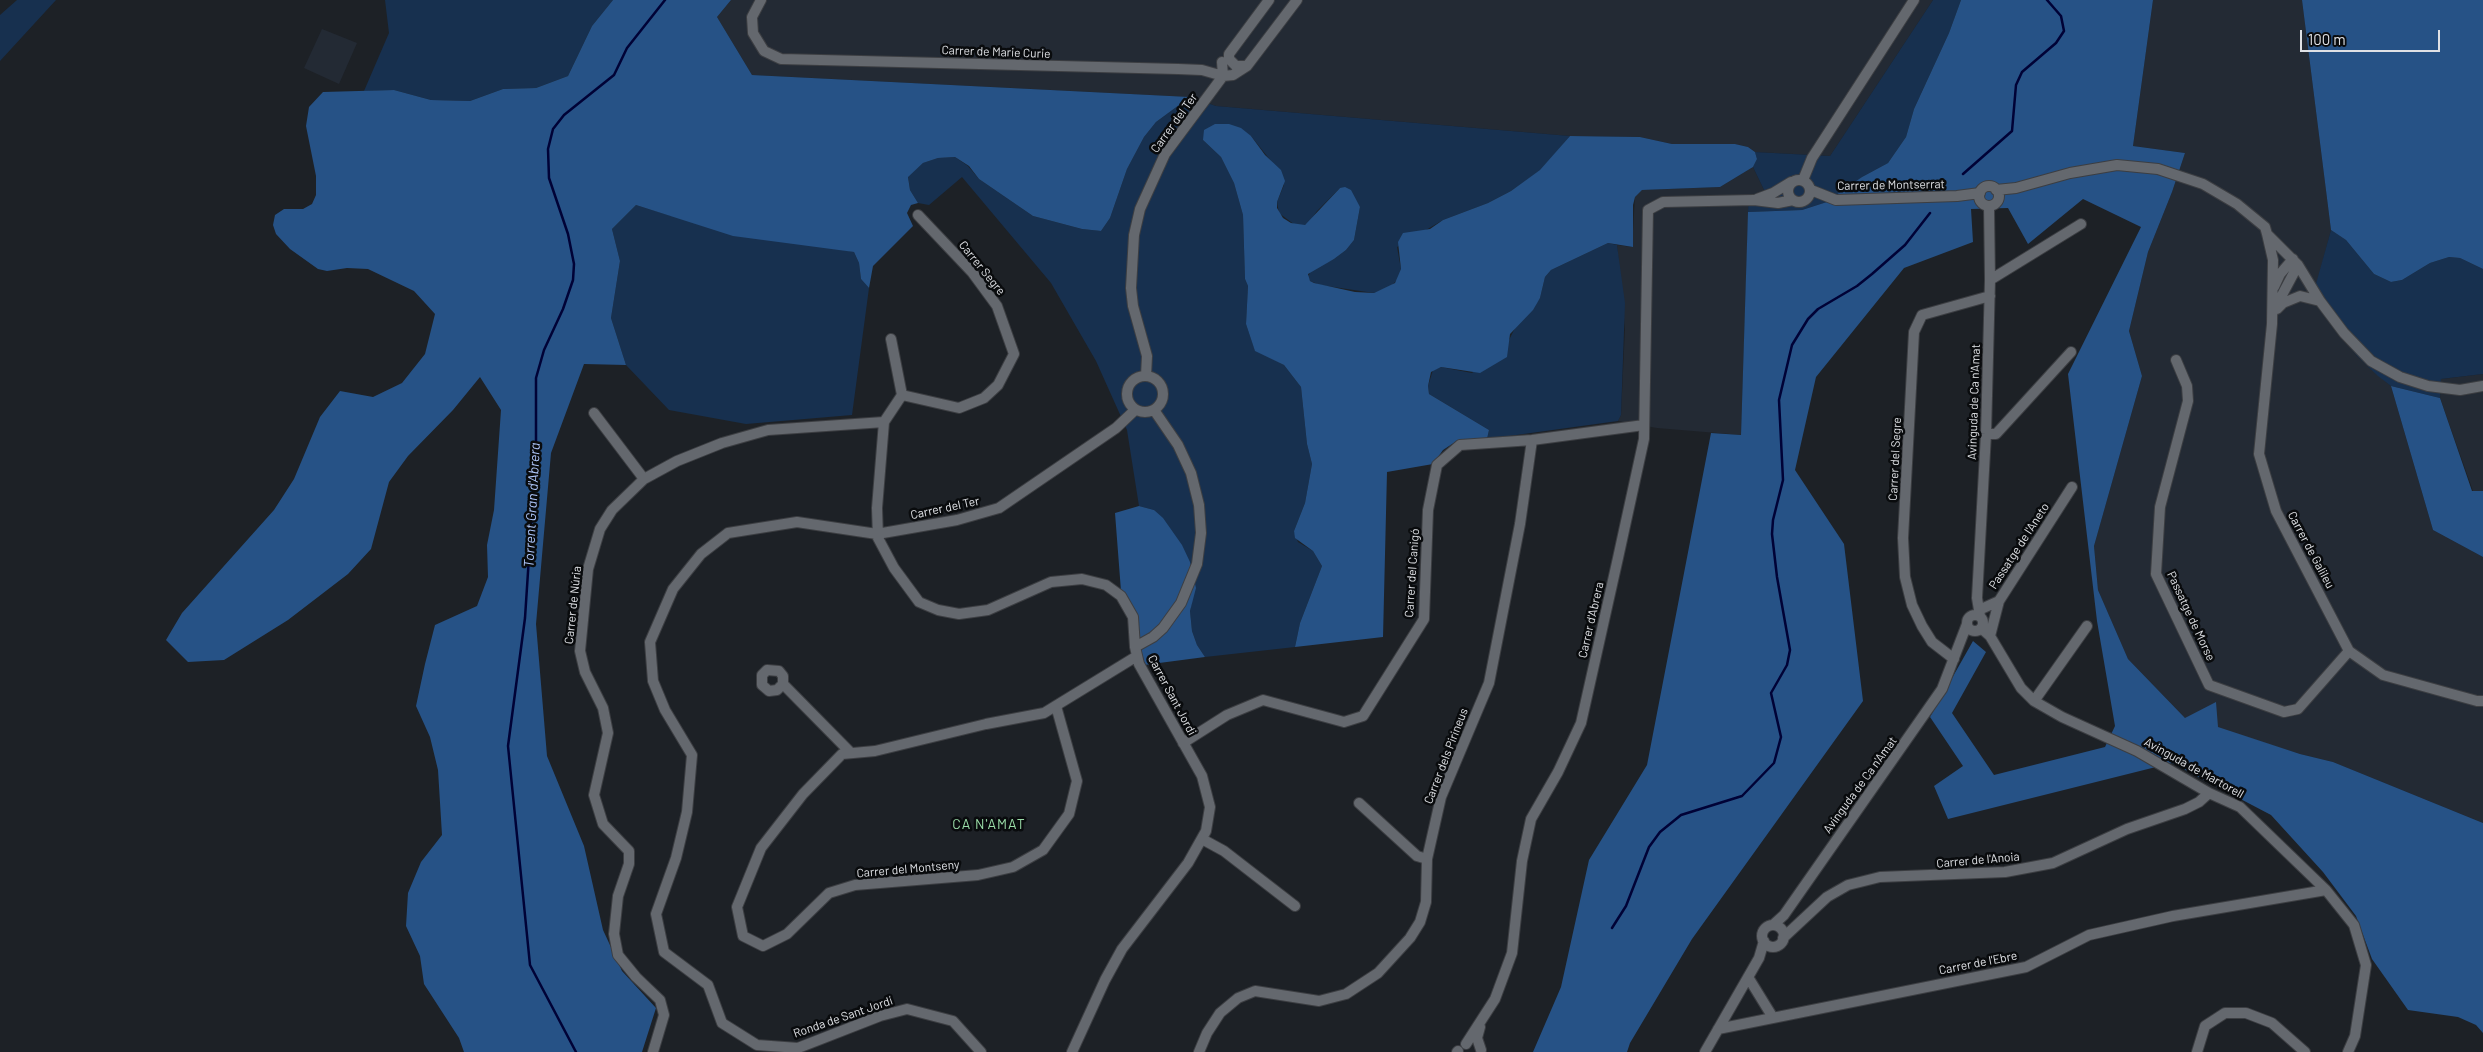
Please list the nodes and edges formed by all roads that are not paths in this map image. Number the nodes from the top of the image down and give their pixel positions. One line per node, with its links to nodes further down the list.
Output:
1 (761, 0): 8 (street, Carrer de Marie Curie)
2 (1269, 0): 5 (street, Carrer de Marie Curie)
3 (1298, 0): 7 (street)
4 (1914, 0): 10 (street)
5 (1229, 54): 6 (street, Carrer de Marie Curie); 7 (street)
6 (1222, 62): 8 (street, Carrer de Marie Curie); 9 (street)
7 (1247, 66): 9 (street)
8 (1202, 70): 9 (street, Carrer de Marie Curie)
9 (1223, 76): 30 (street, Carrer del Ter)
10 (1803, 180): 11 (street); 12 (street)
11 (1791, 182): 15 (street); 16 (street)
12 (1810, 194): 14 (street, Carrer de Montserrat); 16 (street)
13 (1997, 194): 14 (street); 17 (street); 20 (street)
14 (1980, 196): 17 (street)
15 (1754, 200): 16 (street); 37 (street, Carrer d'Abrera)
16 (1793, 200)
17 (1989, 206): 22 (street, Avinguda de Ca n'Amat)
18 (918, 215): 32 (street, Carrer Segre)
19 (2080, 224): 22 (street)
20 (2267, 234): 21 (street); 23 (street, Carrer de Galileu)
21 (2296, 262): 23 (street); 25 (street); 26 (street, Carrer de Galileu)
22 (1990, 280): 24 (street, Avinguda de Ca n'Amat)
23 (2272, 290): 26 (street, Carrer de Galileu)
24 (1990, 296): 38 (street, Avinguda de Ca n'Amat); 49 (street, Carrer del Segre)
25 (2320, 302): 26 (street); 31 (street)
26 (2272, 313): 47 (street, Carrer de Galileu)
27 (891, 340): 32 (street)
28 (2071, 352): 38 (street)
29 (2176, 360): 47 (street, Passatge de Morse)
30 (1146, 376): 33 (street); 34 (street)
31 (2483, 386)
32 (902, 395): 36 (street)
33 (1136, 410): 34 (street); 42 (street, Carrer del Ter)
34 (1154, 410): 48 (street, Carrer del Montseny)
35 (594, 413): 40 (street)
36 (884, 422): 40 (street, Carrer de Núria); 42 (street)
37 (1644, 425): 39 (street, Carrer del Canigó); 68 (street, Carrer d'Abrera)
38 (1986, 434): 44 (street, Avinguda de Ca n'Amat)
39 (1532, 440): 54 (street, Carrer del Canigó); 59 (street, Carrer dels Pirineus)
40 (644, 480): 72 (street, Carrer de Núria)
41 (2072, 487): 43 (street, Passatge de l'Aneto)
42 (877, 534): 48 (street, Carrer Sant Jordi); 73 (street, Ronda de Sant Jordi)
43 (1999, 601): 44 (street, Passatge de l'Aneto); 46 (street)
44 (1975, 621): 46 (street, Avinguda de Martorell); 49 (street, Avinguda de Ca n'Amat)
45 (2087, 626): 51 (street)
46 (1990, 636): 51 (street, Avinguda de Martorell)
47 (2349, 651): 52 (street, Carrer de Galileu)
48 (1136, 652): 53 (street, Carrer del Montseny); 54 (street, Carrer Sant Jordi)
49 (1954, 659): 62 (street, Avinguda de Ca n'Amat)
50 (783, 684): 55 (street)
51 (2034, 701): 56 (street, Avinguda de Martorell)
52 (2483, 701)
53 (1056, 706): 55 (street, Carrer del Montseny); 55 (street, Carrer del Montseny)
54 (1183, 743): 58 (street, Carrer Sant Jordi)
55 (851, 753)
56 (2209, 793): 60 (street, Avinguda de Martorell); 62 (street, Carrer de l'Anoia)
57 (1359, 803): 59 (street)
58 (1202, 839): 61 (street); 74 (street, Carrer Sant Jordi)
59 (1427, 859): 75 (street, Carrer dels Pirineus)
60 (2326, 890): 67 (street, Carrer de l'Ebre); 79 (street, Avinguda de Martorell)
61 (1295, 906)
62 (1780, 931): 63 (street); 64 (street, Carrer de l'Anoia)
63 (1764, 941): 64 (street); 65 (street)
64 (1774, 947): 65 (street)
65 (1760, 958): 66 (street)
66 (1748, 977): 67 (street); 69 (street)
67 (1772, 1016): 69 (street, Carrer de l'Ebre)
68 (1484, 1017): 70 (street, Carrer d'Abrera); 71 (street, Carrer d'Abrera)
69 (1718, 1028): 76 (street)
70 (1460, 1050): 71 (street)
71 (1481, 1051)
72 (653, 1052)
73 (981, 1052)
74 (1072, 1052)
75 (1199, 1052)
76 (1705, 1052)
77 (2197, 1052): 78 (street)
78 (2304, 1052)
79 (2348, 1052)

